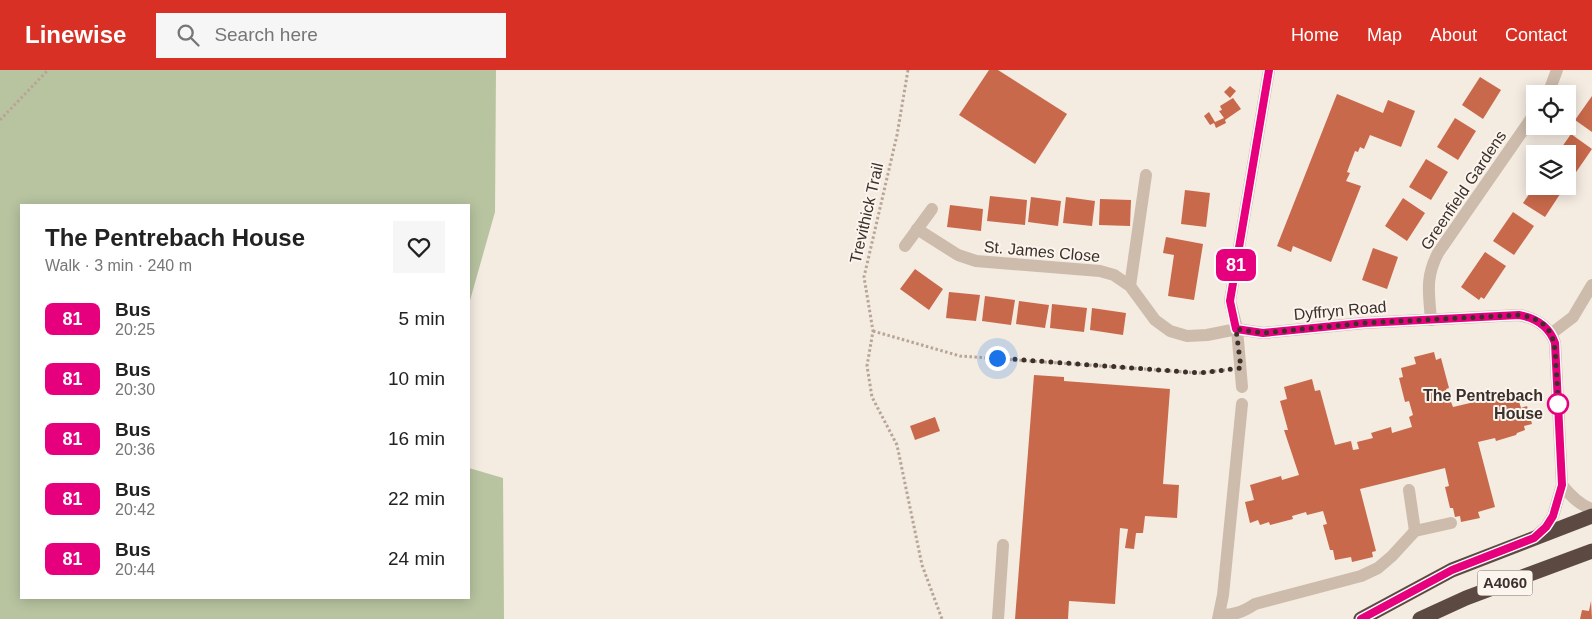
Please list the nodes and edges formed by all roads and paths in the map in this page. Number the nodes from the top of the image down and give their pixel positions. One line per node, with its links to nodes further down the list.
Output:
1 (48, 70): 6 (path)
2 (908, 70): 16 (path, Trevithick Trail)
3 (1269, 70): 15 (street)
4 (1557, 70): 5 (street)
5 (1551, 85)
6 (0, 120)
7 (1526, 126): 14 (street, Greenfield Gardens)
8 (1146, 175): 13 (street)
9 (932, 209): 10 (street)
10 (917, 229): 11 (street); 13 (street, St. James Close)
11 (905, 246)
12 (1592, 285): 17 (street)
13 (1130, 286): 15 (street, St. James Close)
14 (1431, 320): 15 (street, Dyffryn Road); 17 (street, Dyffryn Road)
15 (1236, 329): 18 (street)
16 (873, 331): 18 (path); 31 (path, Trevithick Trail)
17 (1552, 333): 21 (street)
18 (1241, 368): 19 (street)
19 (1242, 387)
20 (1242, 404): 30 (street)
21 (1562, 485): 23 (street); 27 (street)
22 (1409, 490): 26 (street)
23 (1592, 509)
24 (1592, 516): 27 (highway, A4060)
25 (1451, 523): 26 (street)
26 (1415, 531): 30 (street)
27 (1534, 538): 33 (highway, A4060)
28 (1003, 545): 32 (street)
29 (1592, 550): 34 (highway, A4060)
30 (1219, 617)
31 (942, 619)
32 (998, 619)
33 (1361, 619)
34 (1420, 619)

